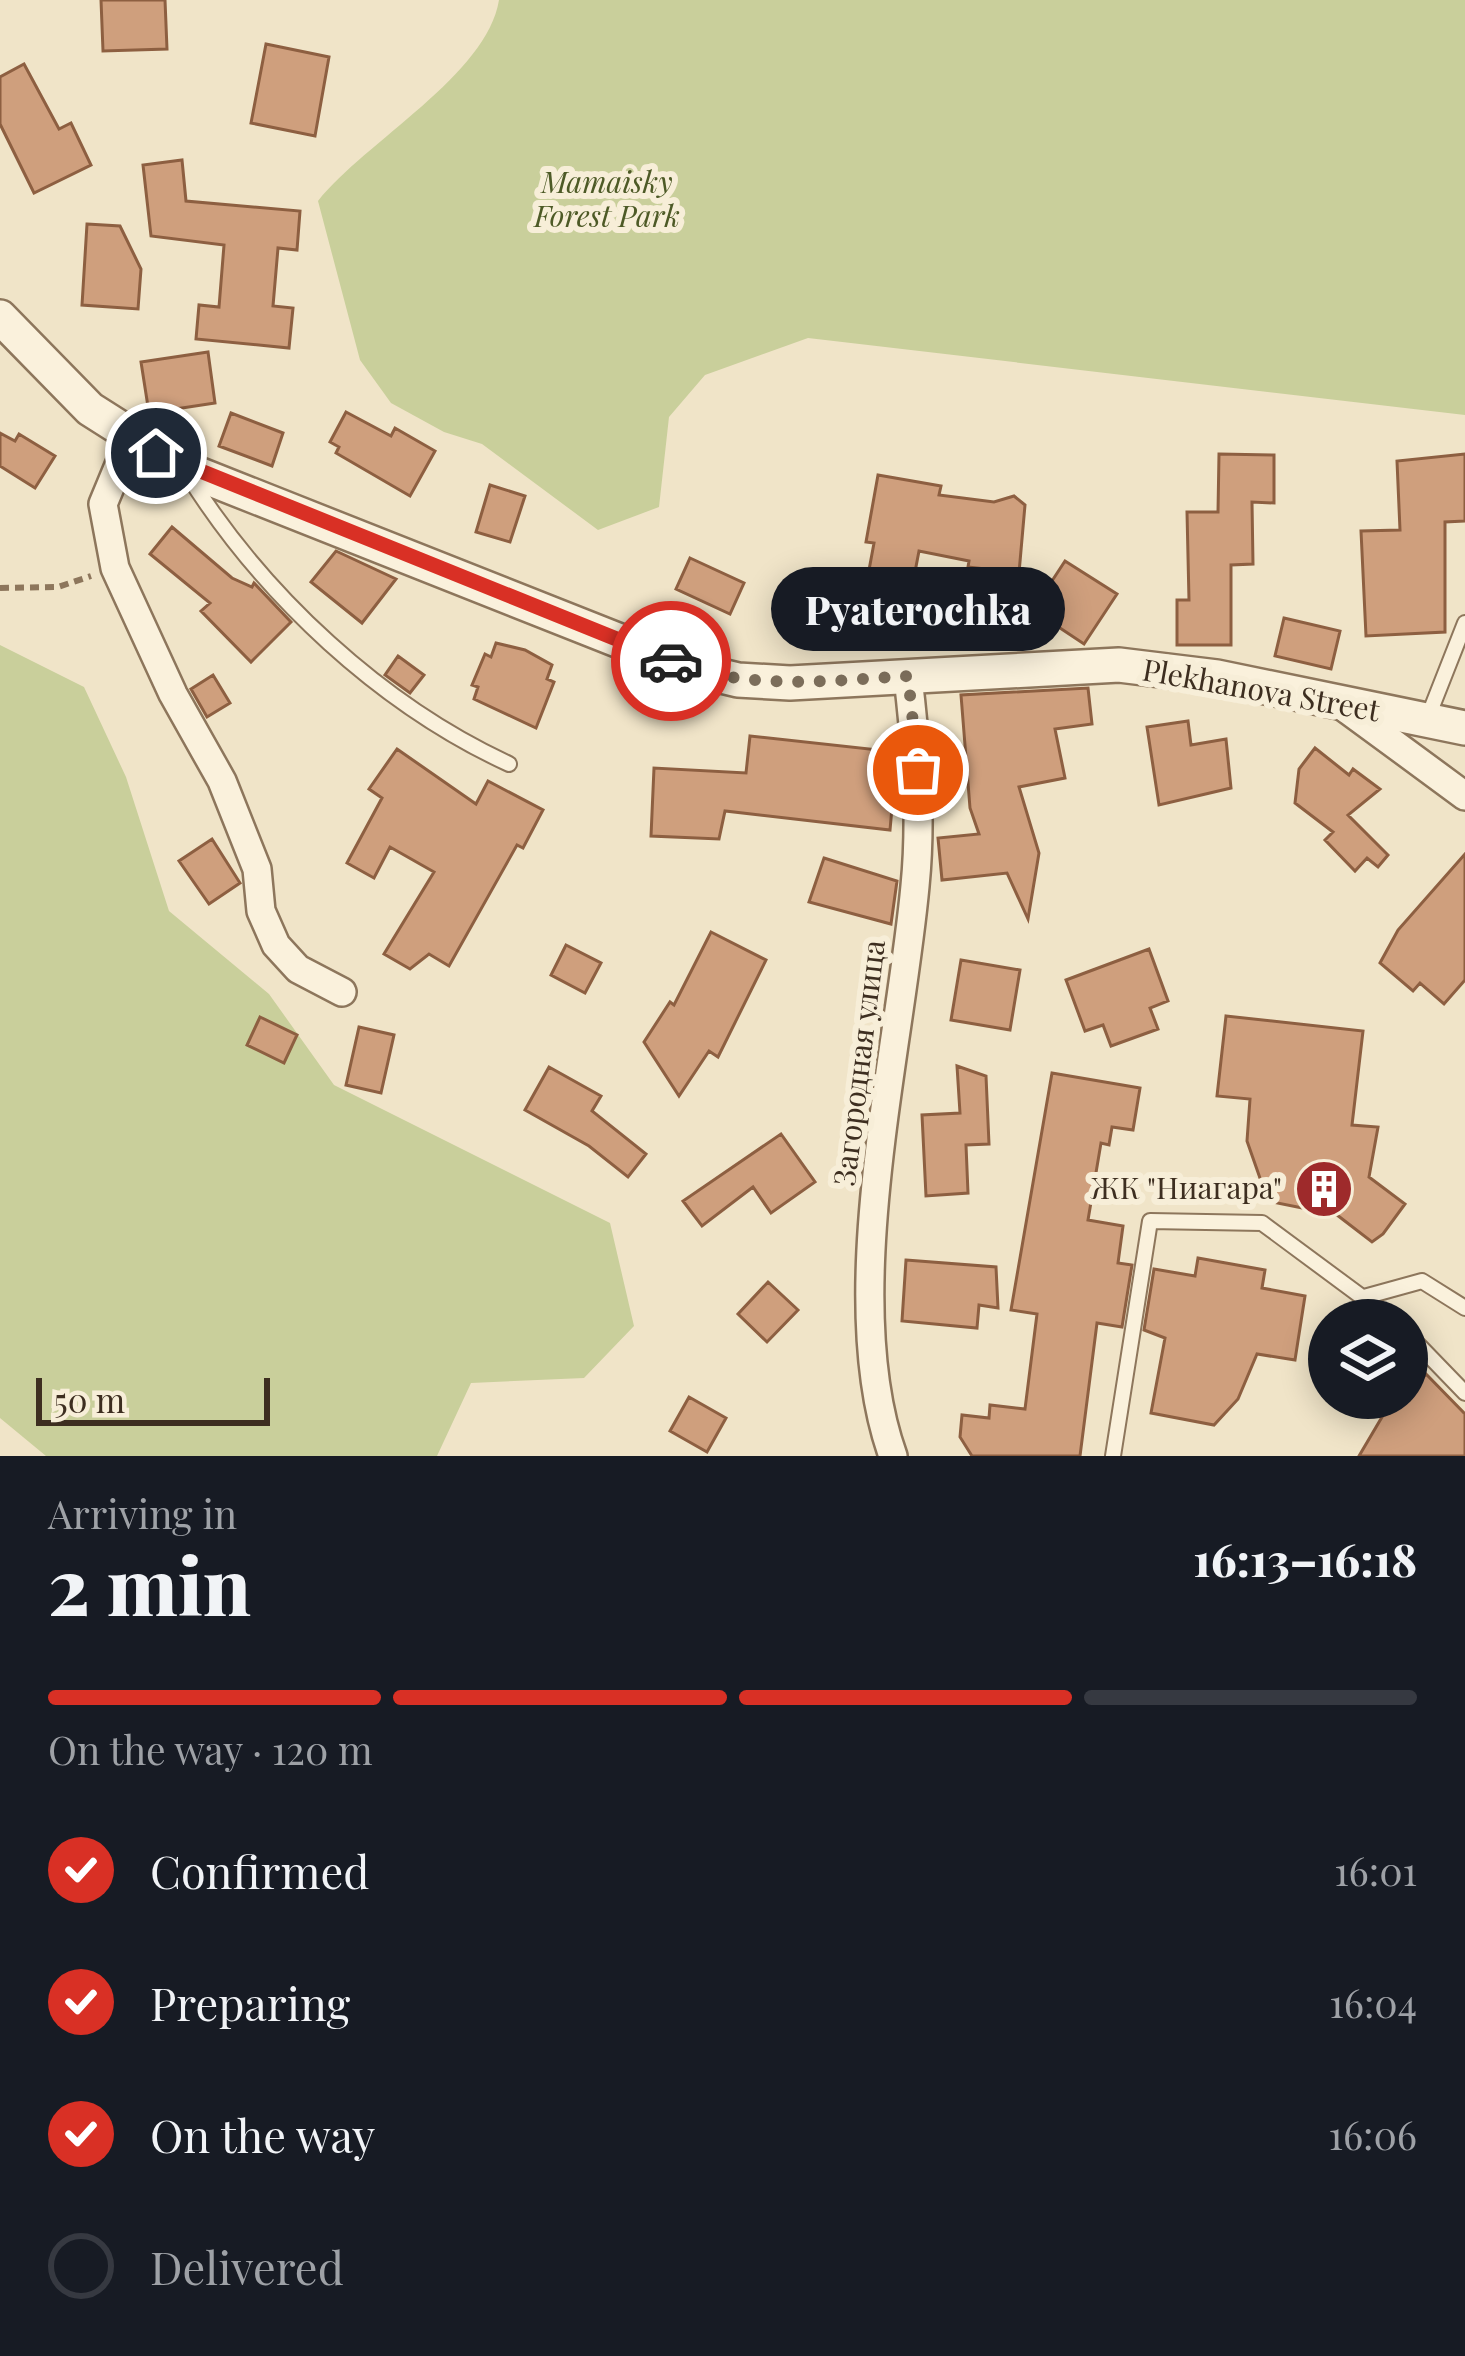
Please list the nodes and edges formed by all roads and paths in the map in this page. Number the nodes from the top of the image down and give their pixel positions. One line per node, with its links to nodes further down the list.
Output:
1 (0, 317): 2 (street, Plekhanova Street)
2 (130, 439): 3 (street, Plekhanova Street); 4 (street)
3 (183, 468): 7 (street, Plekhanova Street); 11 (lane)
4 (115, 568): 5 (path); 13 (street)
5 (0, 588)
6 (1465, 623): 9 (lane)
7 (908, 676): 8 (street, Plekhanova Street); 19 (street, Загородная улица)
8 (1344, 707): 9 (street, Plekhanova Street); 12 (street)
9 (1426, 721): 10 (street, Plekhanova Street)
10 (1465, 728)
11 (509, 764)
12 (1465, 796)
13 (341, 992)
14 (1364, 1297): 15 (lane); 16 (lane); 20 (lane)
15 (1367, 1299)
16 (1465, 1308)
17 (1428, 1355): 18 (lane)
18 (1465, 1393)
19 (893, 1456)
20 (1113, 1456)

